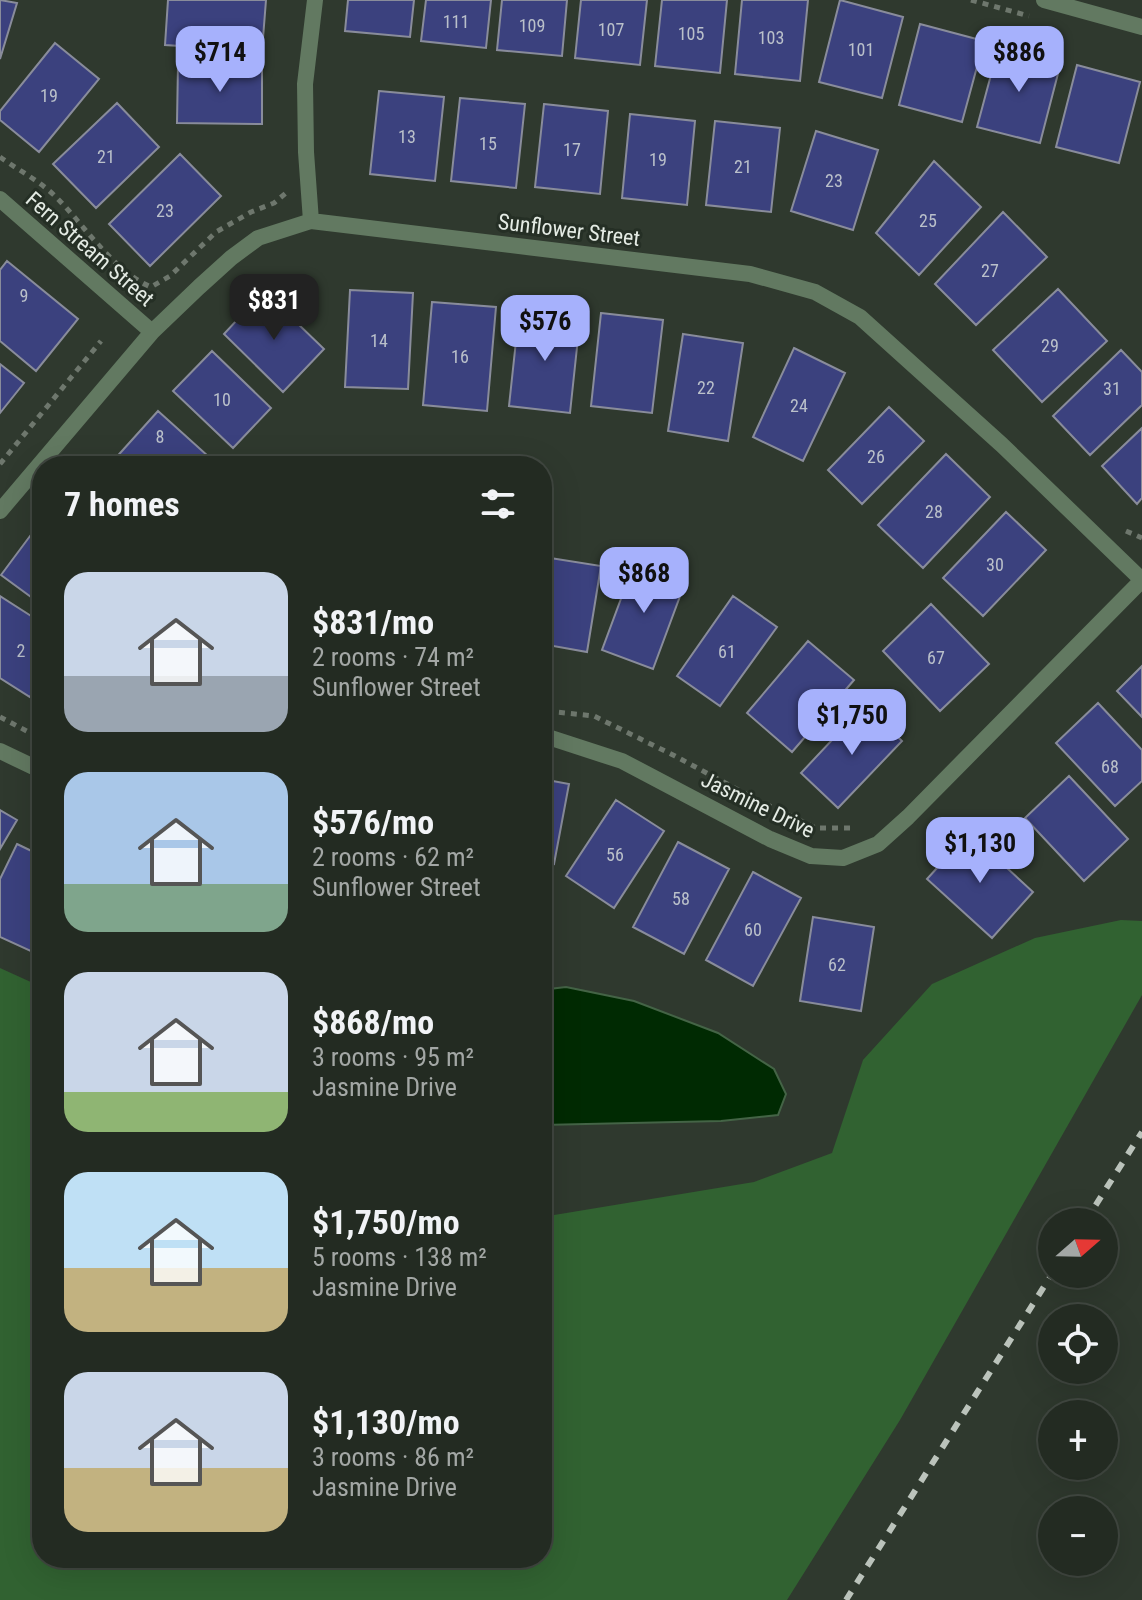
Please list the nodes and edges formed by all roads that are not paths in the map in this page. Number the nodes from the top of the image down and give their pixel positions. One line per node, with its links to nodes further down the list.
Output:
1 (315, 0): 5 (street)
2 (1044, 0): 3 (street)
3 (1142, 27)
4 (0, 199): 6 (street, Fern Stream Street)
5 (311, 221): 6 (street, Sunflower Street); 10 (street, Sunflower Street)
6 (152, 332): 7 (street, Sunflower Street)
7 (47, 456)
8 (32, 473): 9 (street, Sunflower Street)
9 (0, 511)
10 (1142, 580): 11 (street, Jasmine Drive)
11 (552, 738)
12 (0, 751): 13 (street)
13 (32, 766)

